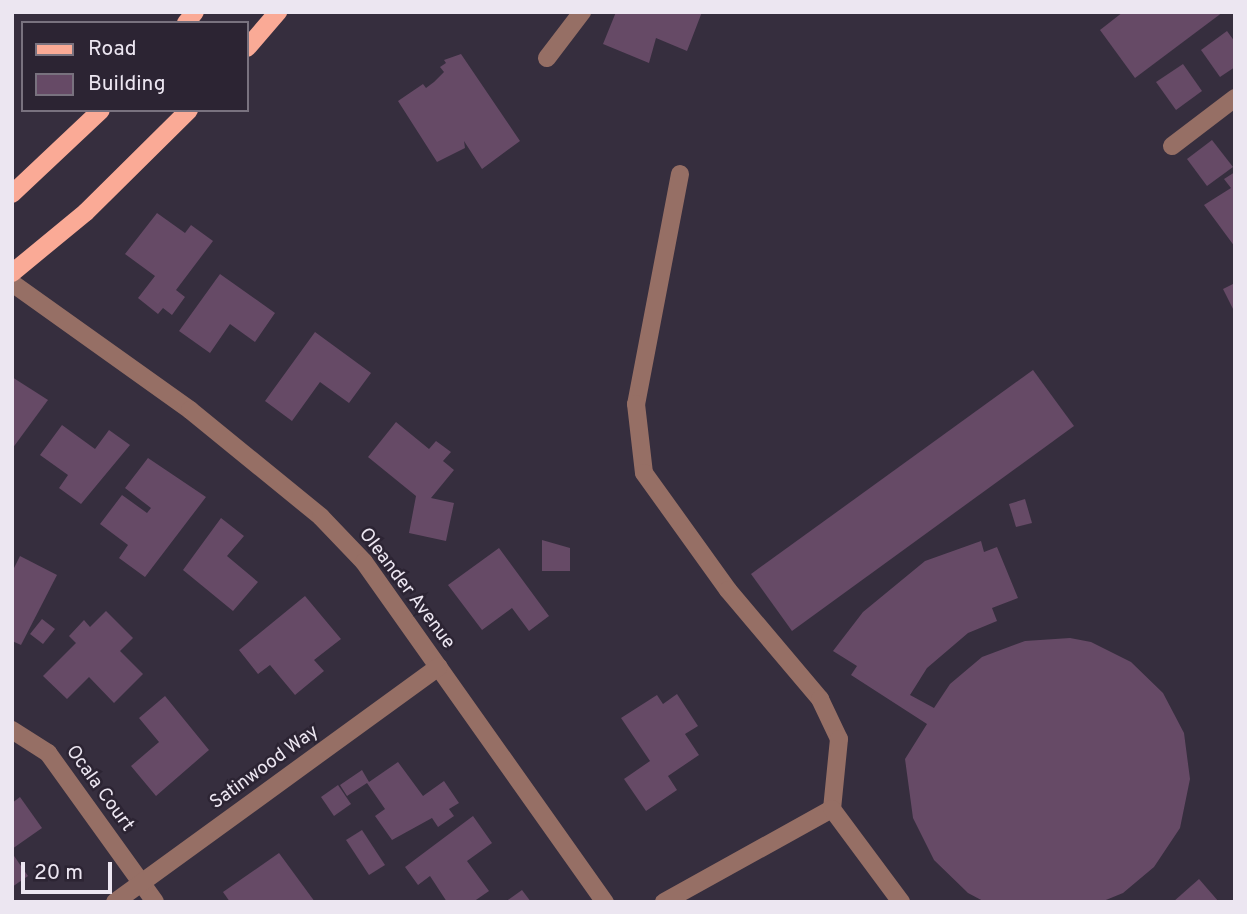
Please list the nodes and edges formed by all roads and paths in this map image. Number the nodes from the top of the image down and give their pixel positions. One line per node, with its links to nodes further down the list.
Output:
1 (278, 12): 3 (main road)
2 (582, 12): 4 (street)
3 (248, 47)
4 (547, 58)
5 (1235, 98): 8 (street)
6 (99, 112): 10 (main road)
7 (187, 112): 11 (main road)
8 (1172, 146)
9 (680, 174): 15 (street)
10 (12, 194)
11 (12, 273)
12 (12, 283): 13 (street, Oleander Avenue)
13 (439, 667): 16 (street, Satinwood Way); 20 (street, Oleander Avenue)
14 (12, 730): 16 (street, Ocala Court)
15 (832, 809): 17 (street); 22 (street)
16 (142, 883): 18 (street, Satinwood Way); 19 (street, Ocala Court)
17 (686, 896): 21 (street)
18 (115, 902)
19 (155, 902)
20 (605, 902)
21 (664, 902)
22 (901, 902)

